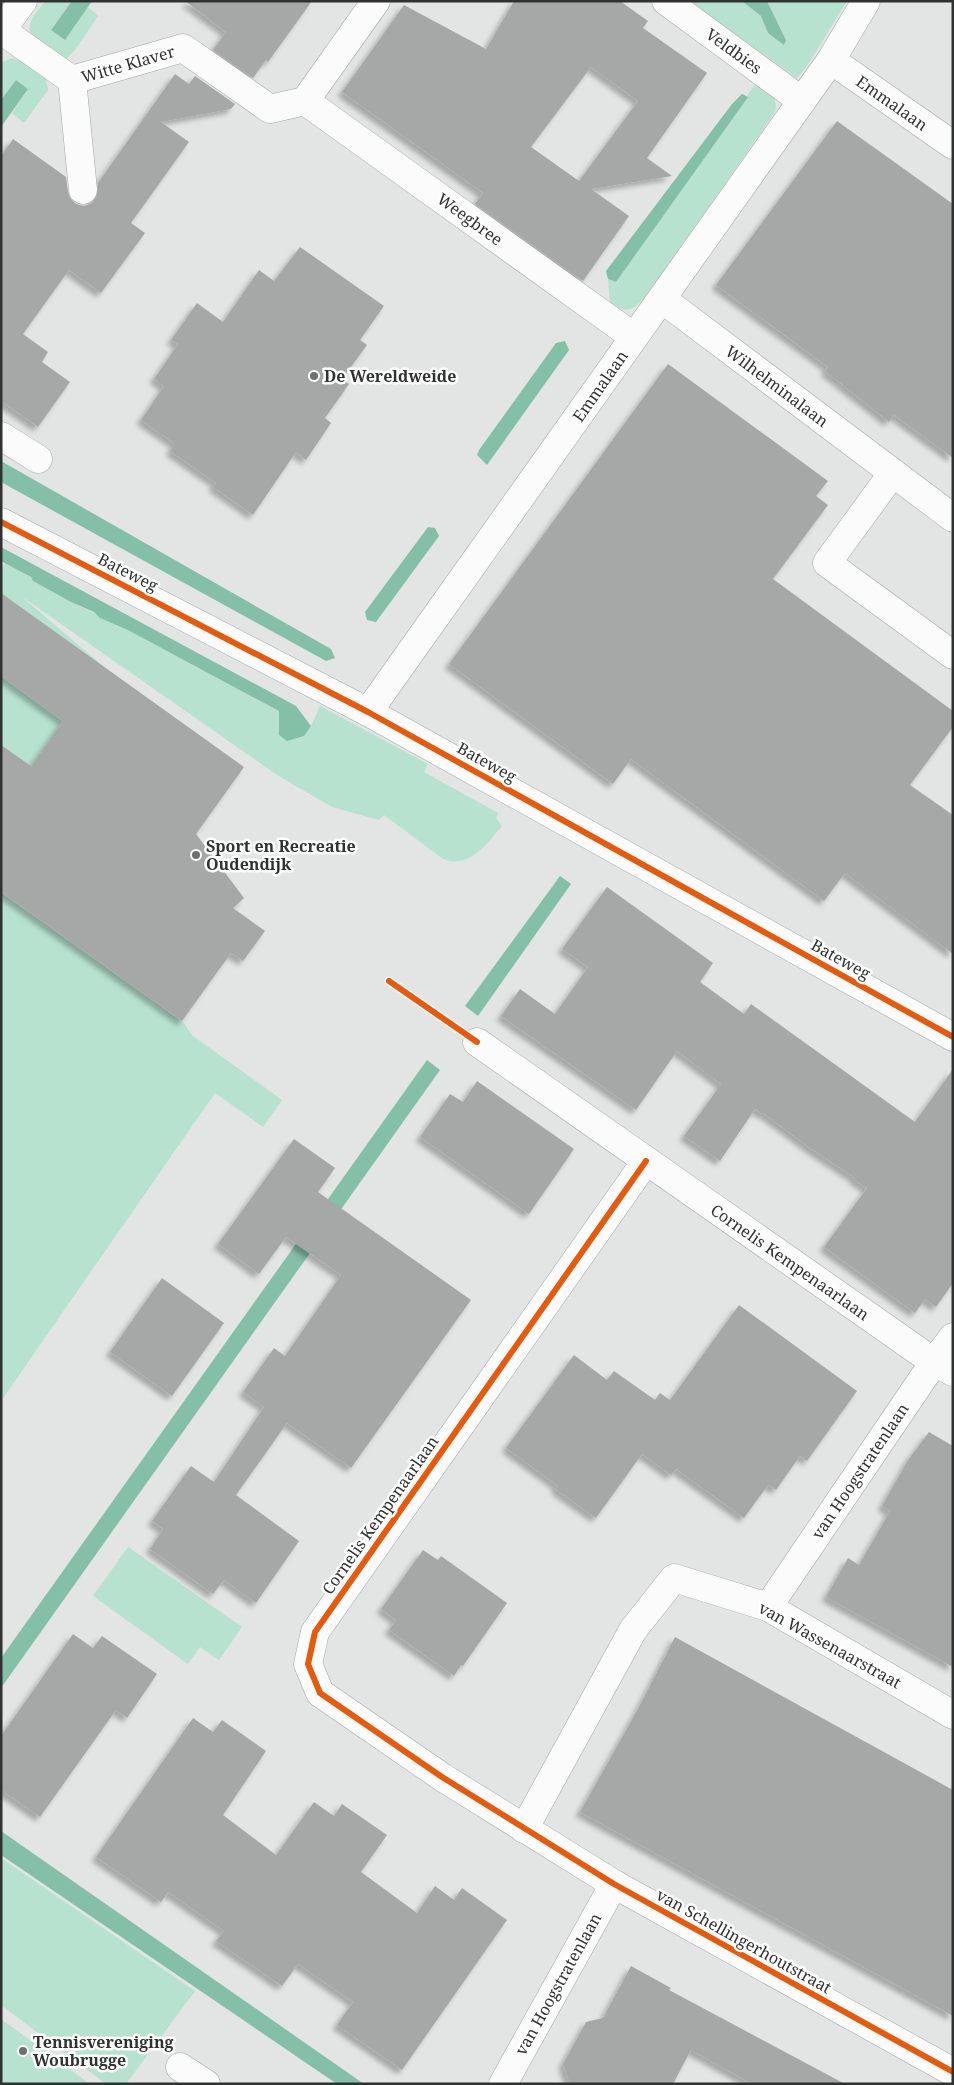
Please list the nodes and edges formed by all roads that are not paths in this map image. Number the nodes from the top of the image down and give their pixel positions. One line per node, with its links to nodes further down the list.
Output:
1 (23, 1): 5 (street, Witte Klaver)
2 (376, 1): 8 (street)
3 (666, 1): 9 (street, Veldbies)
4 (866, 1): 6 (street, Emmalaan)
5 (1, 31): 7 (street, Witte Klaver)
6 (831, 60): 9 (street, Emmalaan); 10 (street, Emmalaan)
7 (72, 80): 8 (street, Witte Klaver); 11 (street, Witte Klaver)
8 (305, 101): 13 (street, Weegbree)
9 (802, 101): 12 (street, Emmalaan)
10 (953, 146)
11 (83, 190)
12 (662, 299): 13 (street, Emmalaan); 16 (street, Wilhelminalaan)
13 (634, 337): 20 (street, Emmalaan)
14 (1, 436): 15 (street)
15 (38, 459)
16 (892, 474): 17 (street, Wilhelminalaan); 19 (street)
17 (953, 518)
18 (1, 522): 20 (street, Bateweg)
19 (953, 655)
20 (368, 712): 21 (street, Bateweg)
21 (953, 1037)
22 (476, 1042): 23 (street, Cornelis Kempenaarlaan)
23 (646, 1161): 25 (street, Cornelis Kempenaarlaan); 28 (street, Cornelis Kempenaarlaan)
24 (953, 1337): 25 (street, van Hoogstratenlaan)
25 (943, 1367): 26 (street, van Hoogstratenlaan)
26 (768, 1607): 27 (street, van Wassenaarstraat); 28 (street, van Wassenaarstraat)
27 (953, 1715)
28 (524, 1829): 29 (street, van Schellingerhoutstraat)
29 (614, 1884): 31 (street, van Schellingerhoutstraat); 33 (street, van Hoogstratenlaan)
30 (180, 2067): 32 (street)
31 (953, 2072)
32 (206, 2084)
33 (503, 2084)

